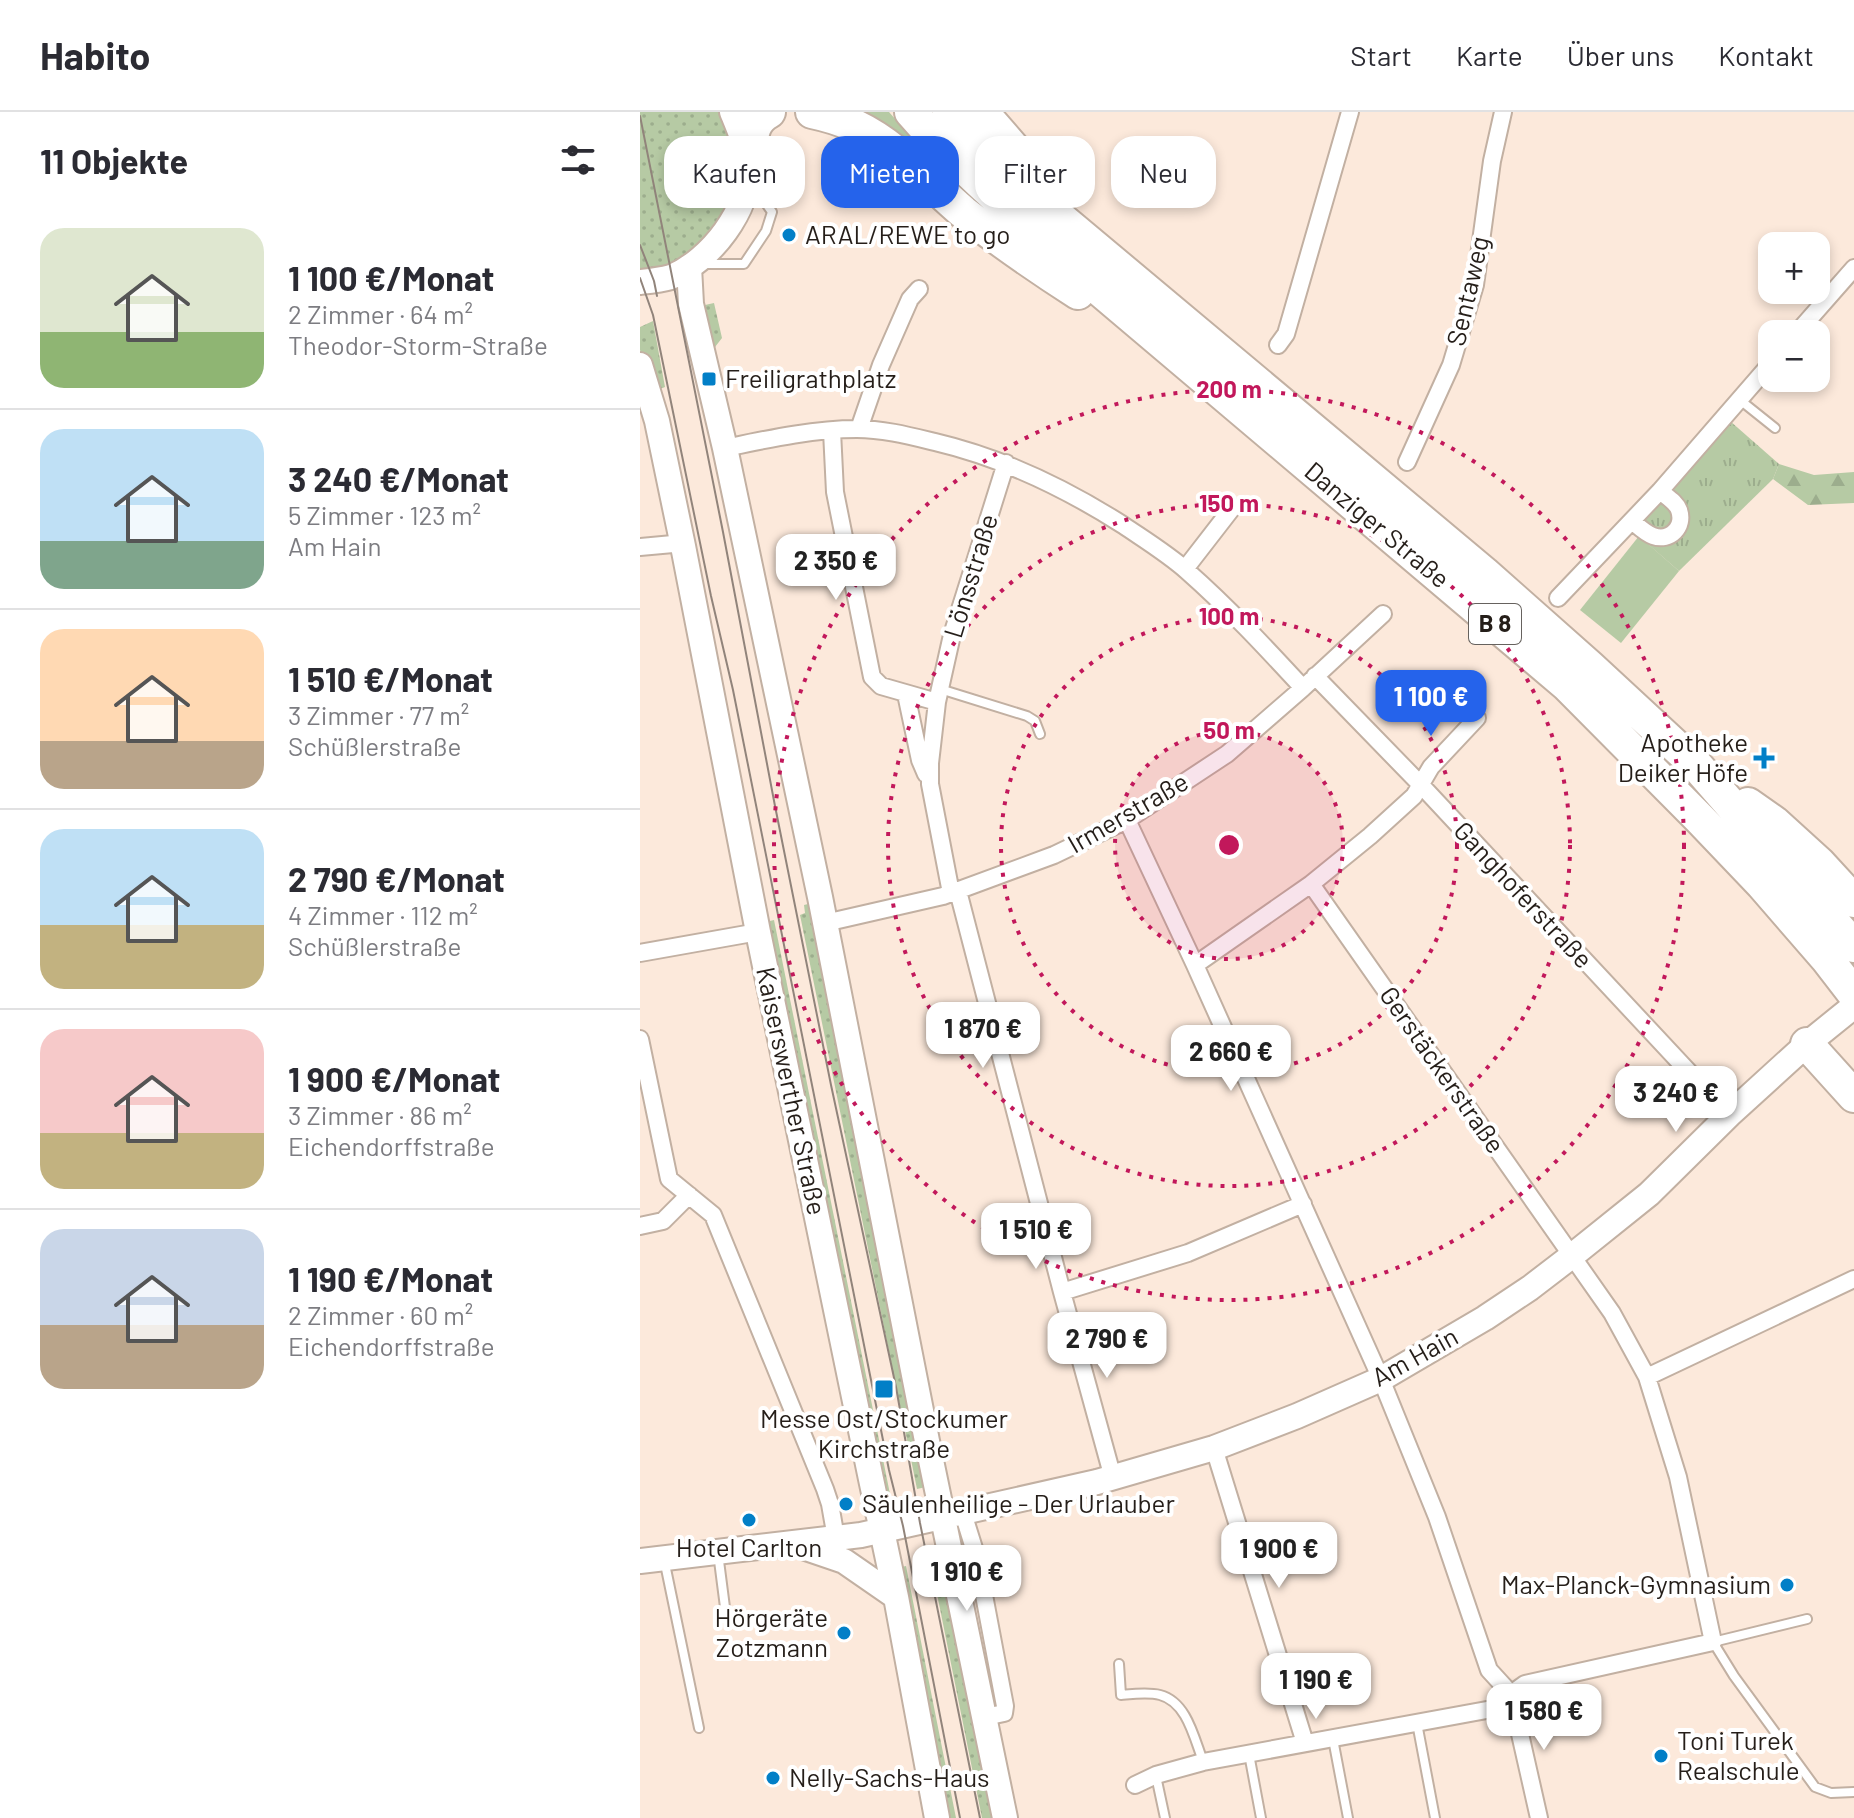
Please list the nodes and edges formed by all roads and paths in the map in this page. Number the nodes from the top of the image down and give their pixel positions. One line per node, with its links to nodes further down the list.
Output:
1 (732, 112): 9 (street)
2 (769, 112): 10 (highway)
3 (812, 112): 20 (highway)
4 (911, 112): 20 (highway, Danziger Straße / B 8)
5 (949, 112): 12 (highway, Danziger Straße / B 8)
6 (982, 112): 11 (highway)
7 (1350, 112): 22 (street)
8 (1503, 112): 30 (street, Sentaweg)
9 (741, 136)
10 (753, 136)
11 (1003, 136)
12 (975, 140)
13 (739, 208): 16 (street)
14 (770, 208): 16 (lane)
15 (1048, 208): 45 (highway, Danziger Straße / B 8)
16 (691, 266): 18 (street); 29 (street)
17 (1854, 268): 21 (street)
18 (640, 282)
19 (919, 289): 27 (street)
20 (1134, 320): 57 (highway, Danziger Straße / B 8)
21 (1808, 320)
22 (1278, 345)
23 (640, 365): 35 (street, Kaiserswerther Straße)
24 (1758, 379): 25 (street)
25 (1740, 400): 26 (lane); 32 (street)
26 (1775, 428)
27 (859, 429): 28 (street, Ganghoferstraße); 31 (street, Ganghoferstraße)
28 (832, 431): 29 (street, Ganghoferstraße); 41 (street)
29 (725, 448): 52 (street)
30 (1407, 462)
31 (1006, 463): 37 (street, Ganghoferstraße); 42 (street, Lönsstraße)
32 (1660, 491): 34 (street); 34 (street)
33 (1233, 507): 37 (street)
34 (1632, 521): 38 (street)
35 (683, 546): 36 (street); 53 (street, Kaiserswerther Straße)
36 (640, 547)
37 (1185, 569): 40 (street, Ganghoferstraße)
38 (1558, 598)
39 (1383, 614): 40 (street, Irmerstraße)
40 (1309, 682): 47 (street, Ganghoferstraße); 48 (street, Irmerstraße)
41 (906, 694): 42 (street); 46 (street, Lönsstraße)
42 (938, 695): 44 (lane); 46 (street, Lönsstraße)
43 (1477, 718): 47 (street)
44 (1040, 734)
45 (1697, 766): 51 (highway); 54 (highway, Danziger Straße / B 8)
46 (930, 784): 50 (street, Lönsstraße)
47 (1421, 785): 49 (street); 62 (street, Ganghoferstraße)
48 (1127, 820): 50 (street, Irmerstraße); 56 (street)
49 (1311, 884): 56 (street); 66 (street, Gerstäckerstraße)
50 (954, 892): 52 (street, Irmerstraße); 68 (street, Lönsstraße)
51 (1854, 901)
52 (825, 923): 73 (street)
53 (758, 932): 55 (street); 74 (street, Kaiserswerther Straße)
54 (1854, 946)
55 (640, 953)
56 (1195, 965): 64 (street)
57 (1854, 994)
58 (1854, 1006): 60 (street, Am Hain)
59 (640, 1039): 63 (street)
60 (1807, 1044): 61 (highway); 62 (street, Am Hain)
61 (1854, 1096)
62 (1729, 1115): 66 (street, Am Hain)
63 (689, 1195): 65 (street); 75 (street)
64 (1303, 1204): 68 (street); 70 (street)
65 (640, 1226)
66 (1573, 1255): 69 (street, Gerstäckerstraße); 70 (street, Am Hain)
67 (1854, 1279): 69 (street)
68 (1062, 1292): 72 (street, Lönsstraße)
69 (1647, 1377): 81 (street, Gerstäckerstraße)
70 (1381, 1379): 71 (street, Am Hain); 83 (street)
71 (1214, 1448): 72 (street, Am Hain); 87 (street)
72 (1113, 1478): 73 (street, Am Hain)
73 (953, 1516): 74 (street, Am Hain); 94 (street)
74 (882, 1531): 75 (street, Am Hain); 78 (street, Kaiserswerther Straße)
75 (834, 1543): 76 (street); 78 (street)
76 (718, 1552): 77 (street); 79 (lane)
77 (652, 1560): 85 (lane)
78 (896, 1597): 93 (street, Kaiserswerther Straße)
79 (726, 1615)
80 (1807, 1619): 81 (lane)
81 (1713, 1642): 83 (street); 92 (lane)
82 (1119, 1664): 89 (lane)
83 (1512, 1700): 84 (street); 99 (street)
84 (1417, 1723): 86 (street); 98 (lane)
85 (699, 1728)
86 (1333, 1739): 87 (street); 97 (lane)
87 (1305, 1743): 88 (street)
88 (1249, 1754): 89 (street); 96 (lane)
89 (1203, 1762): 90 (street)
90 (1156, 1775): 91 (street); 95 (lane)
91 (1135, 1785)
92 (1854, 1792)
93 (937, 1818)
94 (1005, 1818)
95 (1165, 1818)
96 (1261, 1818)
97 (1348, 1818)
98 (1435, 1818)
99 (1539, 1818)

